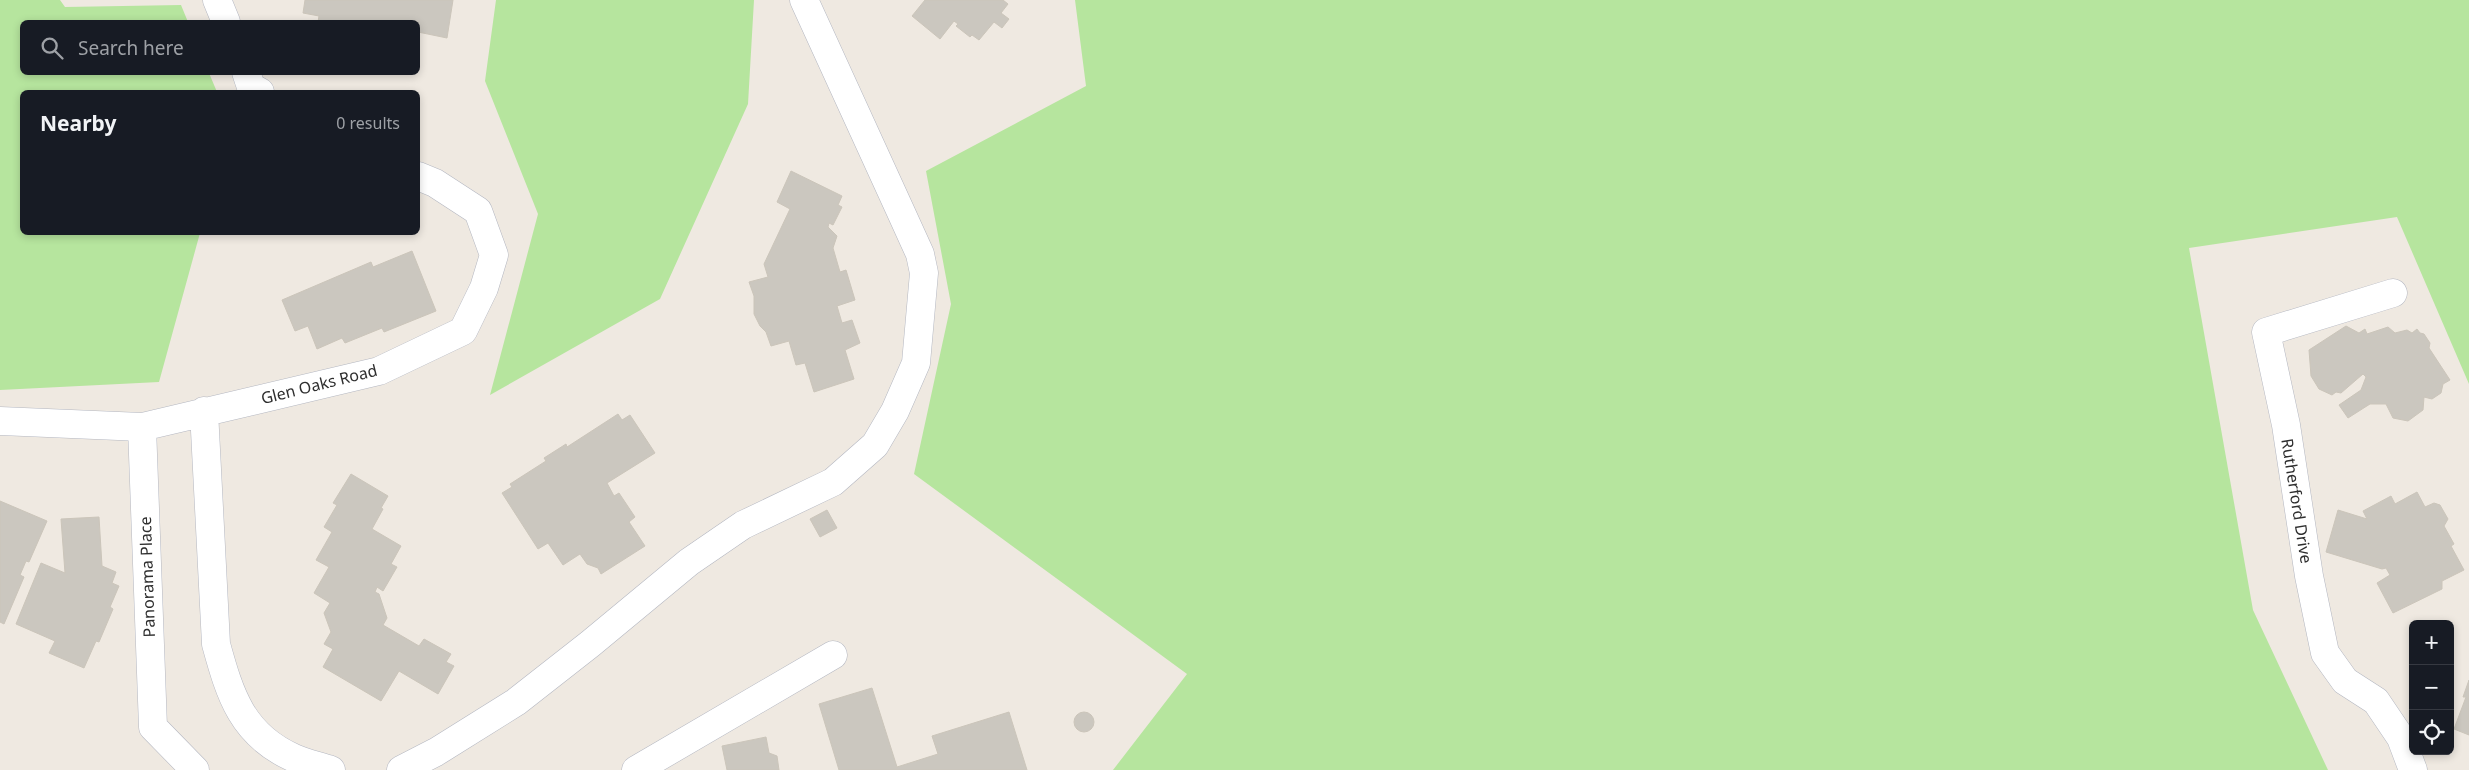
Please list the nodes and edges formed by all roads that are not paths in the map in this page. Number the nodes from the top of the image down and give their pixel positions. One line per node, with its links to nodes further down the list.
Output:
1 (217, 0): 3 (street)
2 (804, 0): 14 (street)
3 (225, 20)
4 (247, 75): 5 (street)
5 (256, 90)
6 (420, 177): 8 (street, Glen Oaks Road)
7 (2393, 293): 16 (street, Rutherford Drive)
8 (204, 412): 10 (street, Glen Oaks Road); 13 (street)
9 (0, 421): 10 (street, Glen Oaks Road)
10 (142, 427): 12 (street, Panorama Place)
11 (833, 655): 15 (street)
12 (196, 770)
13 (331, 770)
14 (401, 770)
15 (636, 770)
16 (2413, 770)

